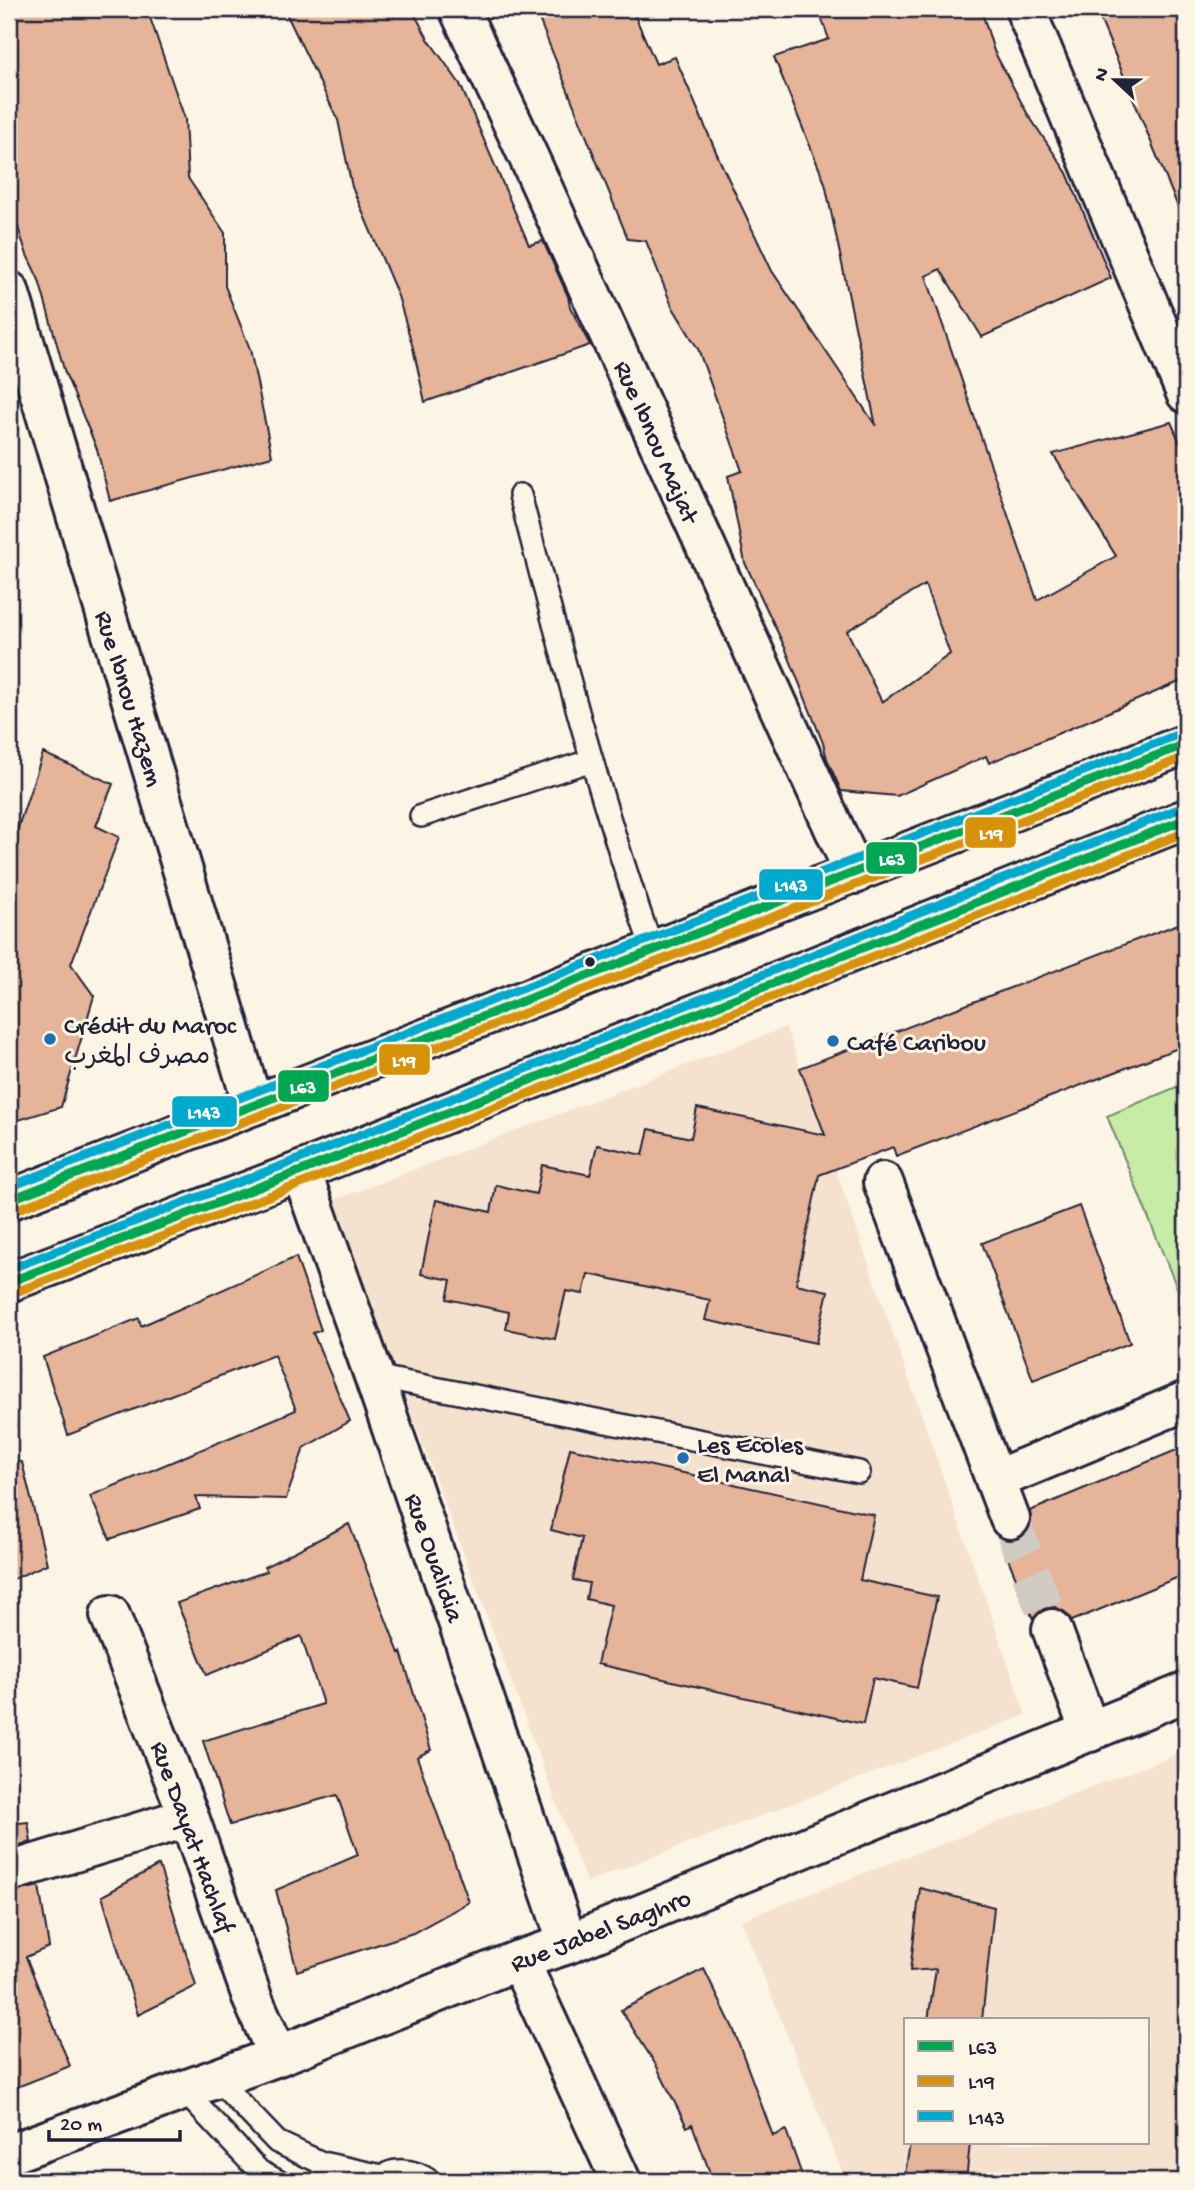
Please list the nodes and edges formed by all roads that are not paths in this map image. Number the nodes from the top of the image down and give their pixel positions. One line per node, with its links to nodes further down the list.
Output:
1 (458, 9): 10 (street, Rue Ibnou Majat)
2 (1025, 9): 4 (street)
3 (9, 291): 12 (street, Rue Ibnou Hazem)
4 (1186, 393)
5 (520, 495): 7 (lane)
6 (1186, 744): 10 (street)
7 (592, 760): 8 (lane); 11 (lane)
8 (421, 816)
9 (1186, 819): 13 (street)
10 (855, 874): 11 (street)
11 (653, 951): 12 (street)
12 (253, 1105): 15 (street)
13 (301, 1171): 16 (street); 17 (street, Rue Oualidia)
14 (883, 1182): 20 (street)
15 (9, 1200)
16 (9, 1282)
17 (374, 1376): 19 (lane); 28 (street, Rue Oualidia)
18 (1186, 1401): 20 (street)
19 (859, 1472)
20 (995, 1480): 21 (street)
21 (1010, 1519)
22 (110, 1615): 26 (street, Rue Dayat Hachlaf)
23 (1052, 1629): 25 (street)
24 (1186, 1692): 25 (street, Rue Jabel Saghro)
25 (1090, 1731): 28 (street, Rue Jabel Saghro)
26 (189, 1817): 27 (street); 30 (street, Rue Dayat Hachlaf)
27 (9, 1872)
28 (568, 1944): 29 (street, Rue Jabel Saghro)
29 (519, 1960): 30 (street, Rue Jabel Saghro); 36 (street)
30 (278, 2056): 31 (street, Rue Jabel Saghro)
31 (200, 2084): 32 (street, Rue Jabel Saghro); 33 (lane); 34 (lane)
32 (9, 2154)
33 (380, 2179): 35 (lane)
34 (278, 2181)
35 (430, 2181)
36 (621, 2181)

